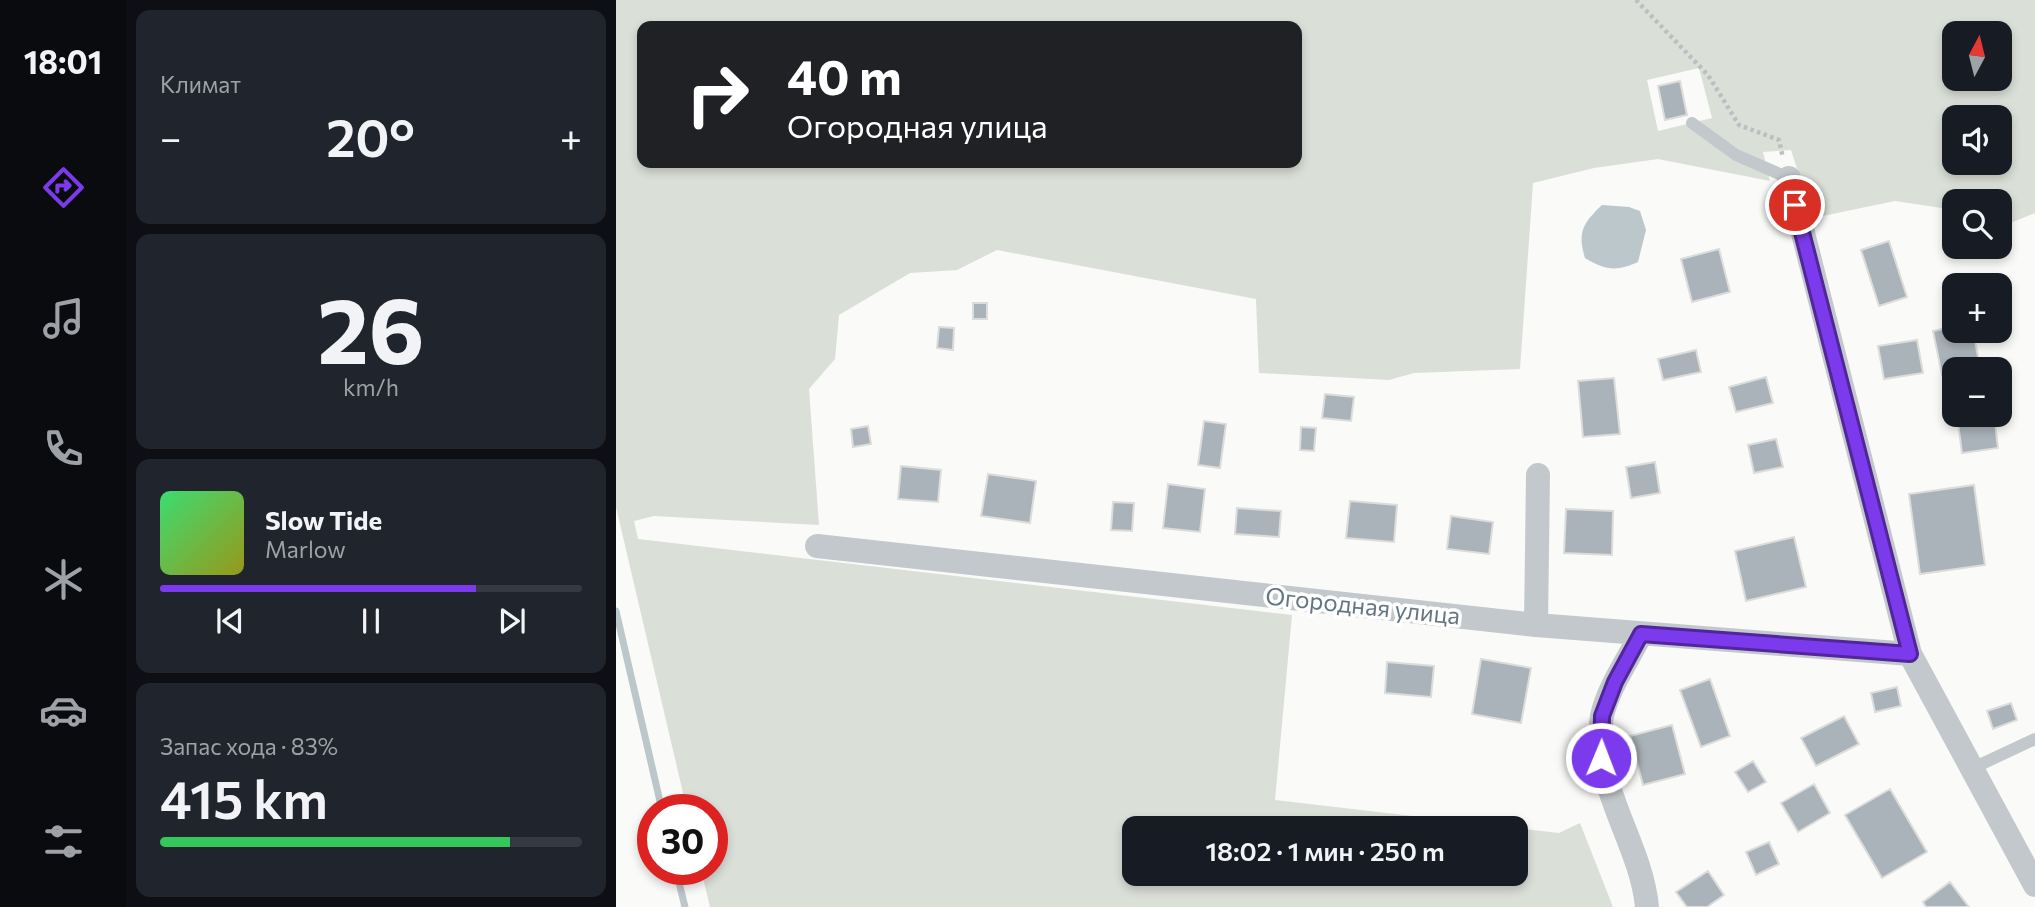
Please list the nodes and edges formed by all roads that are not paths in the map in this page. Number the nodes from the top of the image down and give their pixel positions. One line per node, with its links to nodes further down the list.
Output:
1 (1692, 123): 2 (lane)
2 (1788, 178): 7 (street)
3 (1538, 475): 5 (street)
4 (817, 545): 5 (street, Огородная улица)
5 (1536, 625): 6 (street, Огородная улица)
6 (1641, 634): 7 (street, Огородная улица); 11 (street)
7 (1910, 654): 9 (street)
8 (2035, 739): 9 (lane)
9 (1971, 769): 10 (street)
10 (2035, 885)
11 (1647, 907)

